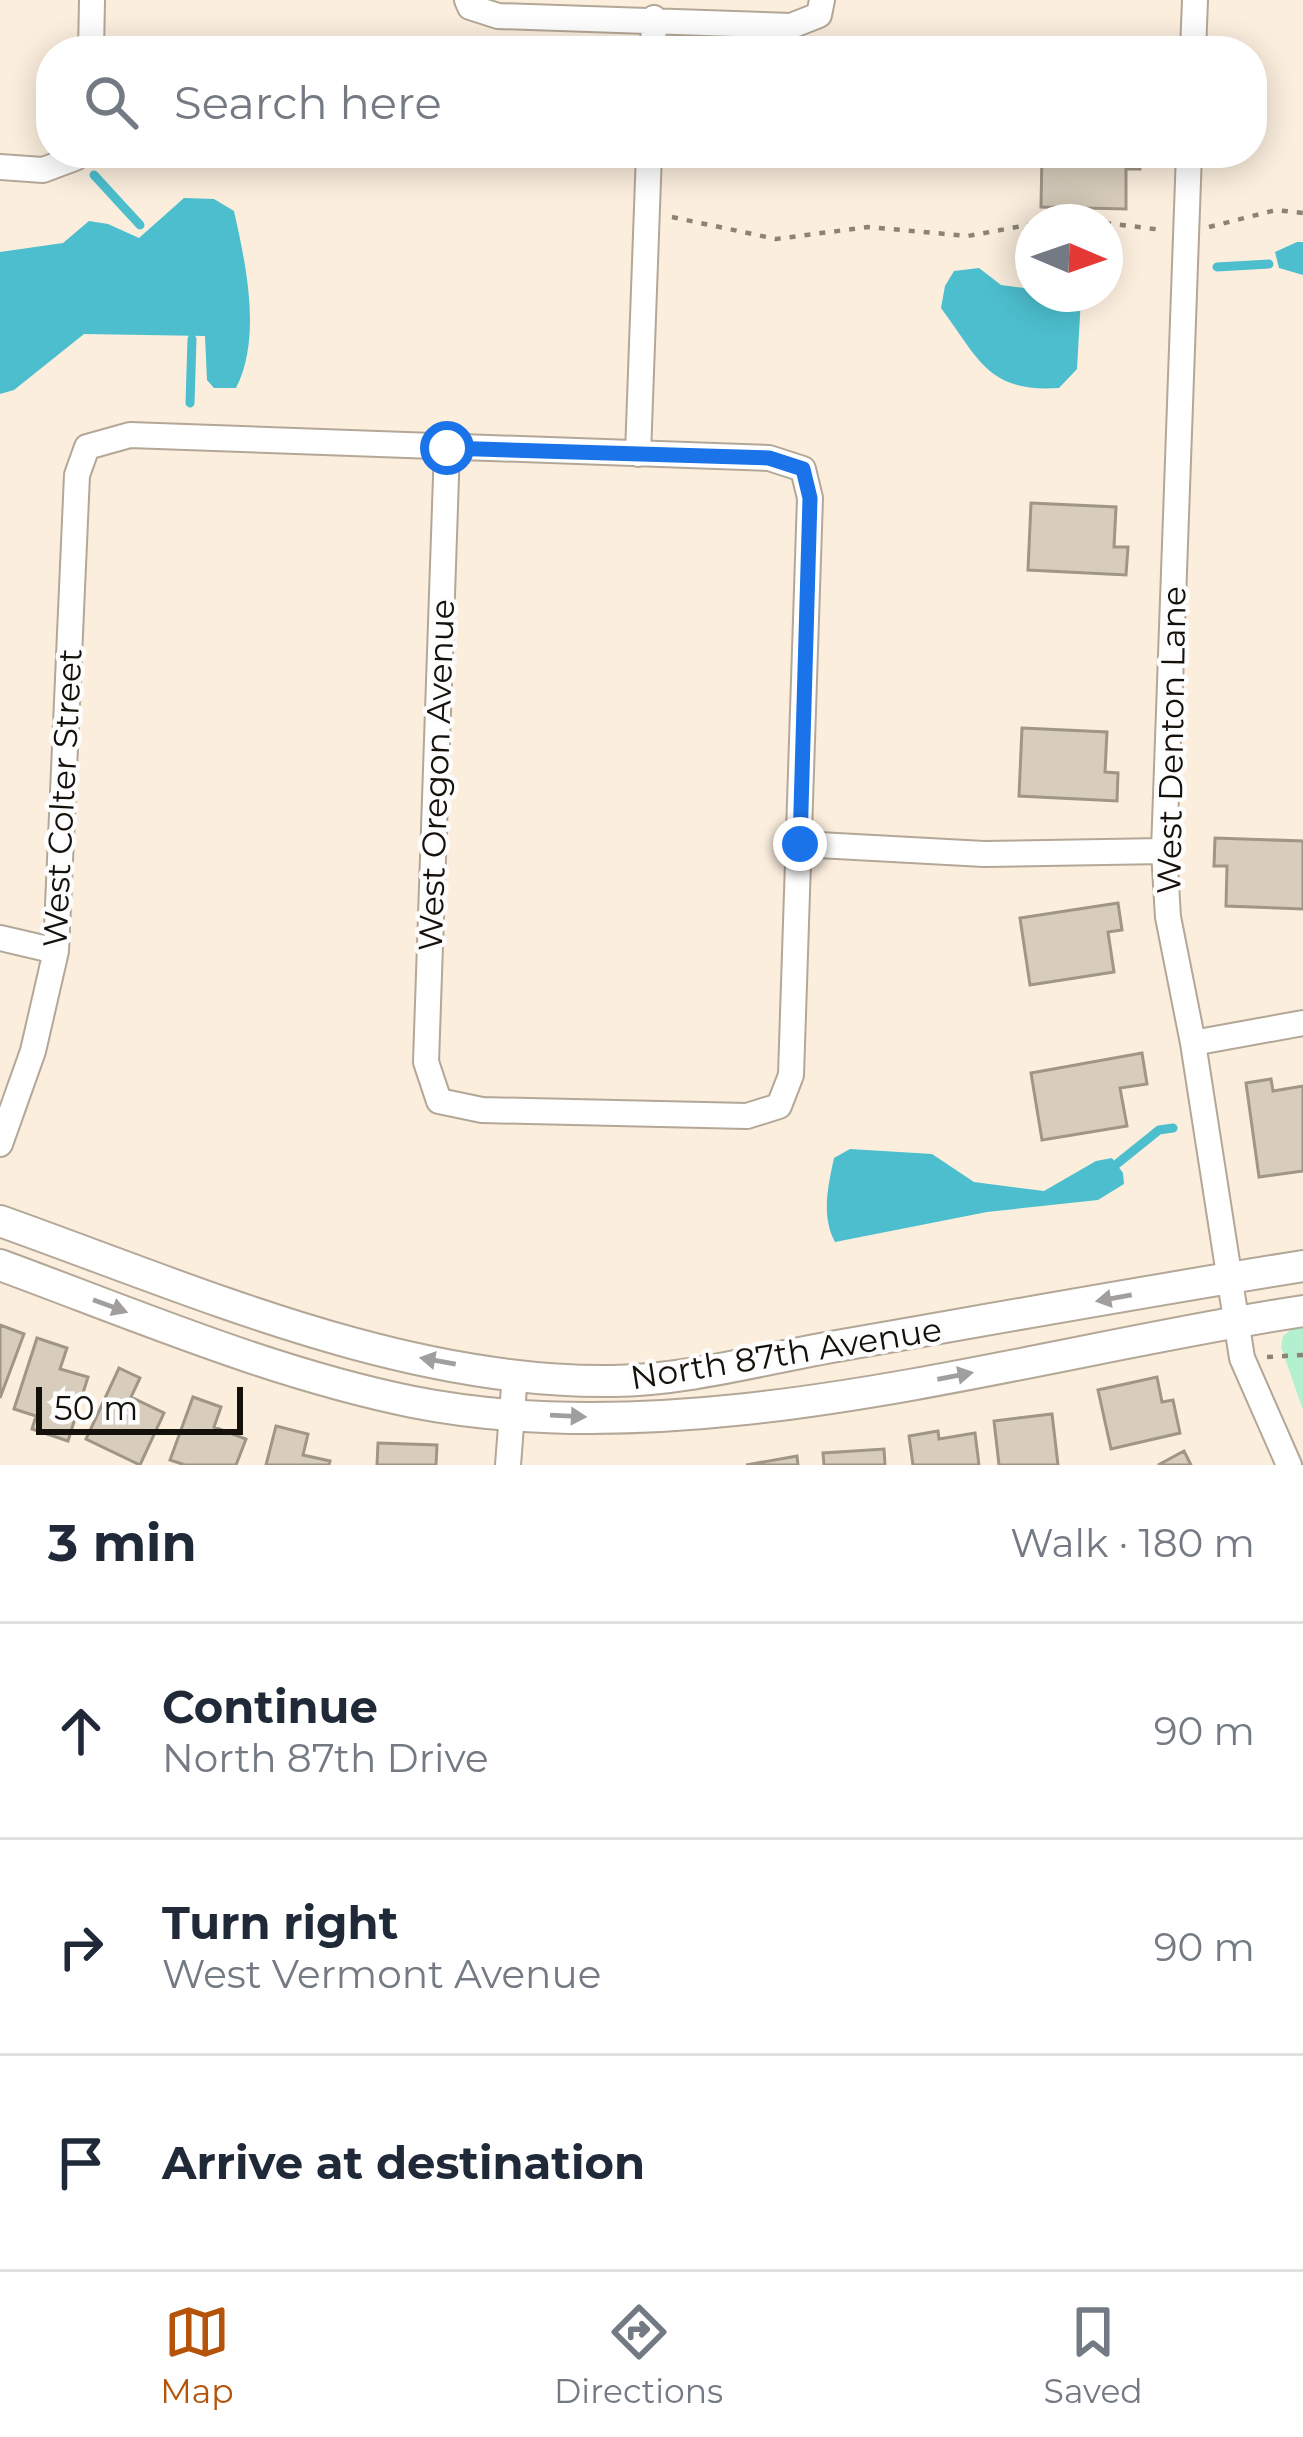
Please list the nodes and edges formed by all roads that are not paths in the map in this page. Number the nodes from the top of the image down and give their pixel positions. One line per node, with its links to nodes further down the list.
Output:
1 (92, 0): 6 (street)
2 (1195, 0): 8 (street)
3 (469, 4): 5 (street)
4 (821, 7): 5 (street)
5 (654, 18): 7 (street)
6 (91, 36)
7 (653, 36)
8 (1194, 36)
9 (0, 167): 10 (street)
10 (47, 168)
11 (648, 168): 14 (street)
12 (1188, 168): 16 (street, West Denton Lane)
13 (447, 448): 14 (street); 15 (street, West Oregon Avenue); 18 (street, West Colter Street)
14 (638, 454): 15 (street)
15 (800, 844): 16 (street)
16 (1164, 851): 20 (street, West Denton Lane)
17 (0, 938): 18 (street)
18 (56, 951): 21 (street, West Colter Street)
19 (1303, 1023): 20 (street)
20 (1192, 1043): 25 (street, West Denton Lane)
21 (0, 1144)
22 (0, 1221): 28 (street, North 87th Avenue, one-way to 22)
23 (0, 1265): 29 (street, North 87th Avenue, one-way to 29)
24 (1303, 1266): 25 (street, North 87th Avenue)
25 (1229, 1278): 27 (street, West Denton Lane); 28 (street, North 87th Avenue, one-way to 28)
26 (1303, 1311): 27 (street, North 87th Avenue)
27 (1236, 1321): 29 (street, North 87th Avenue, one-way to 27); 31 (street, West Denton Lane)
28 (515, 1374): 29 (street)
29 (512, 1413): 30 (street)
30 (508, 1465)
31 (1289, 1465)

